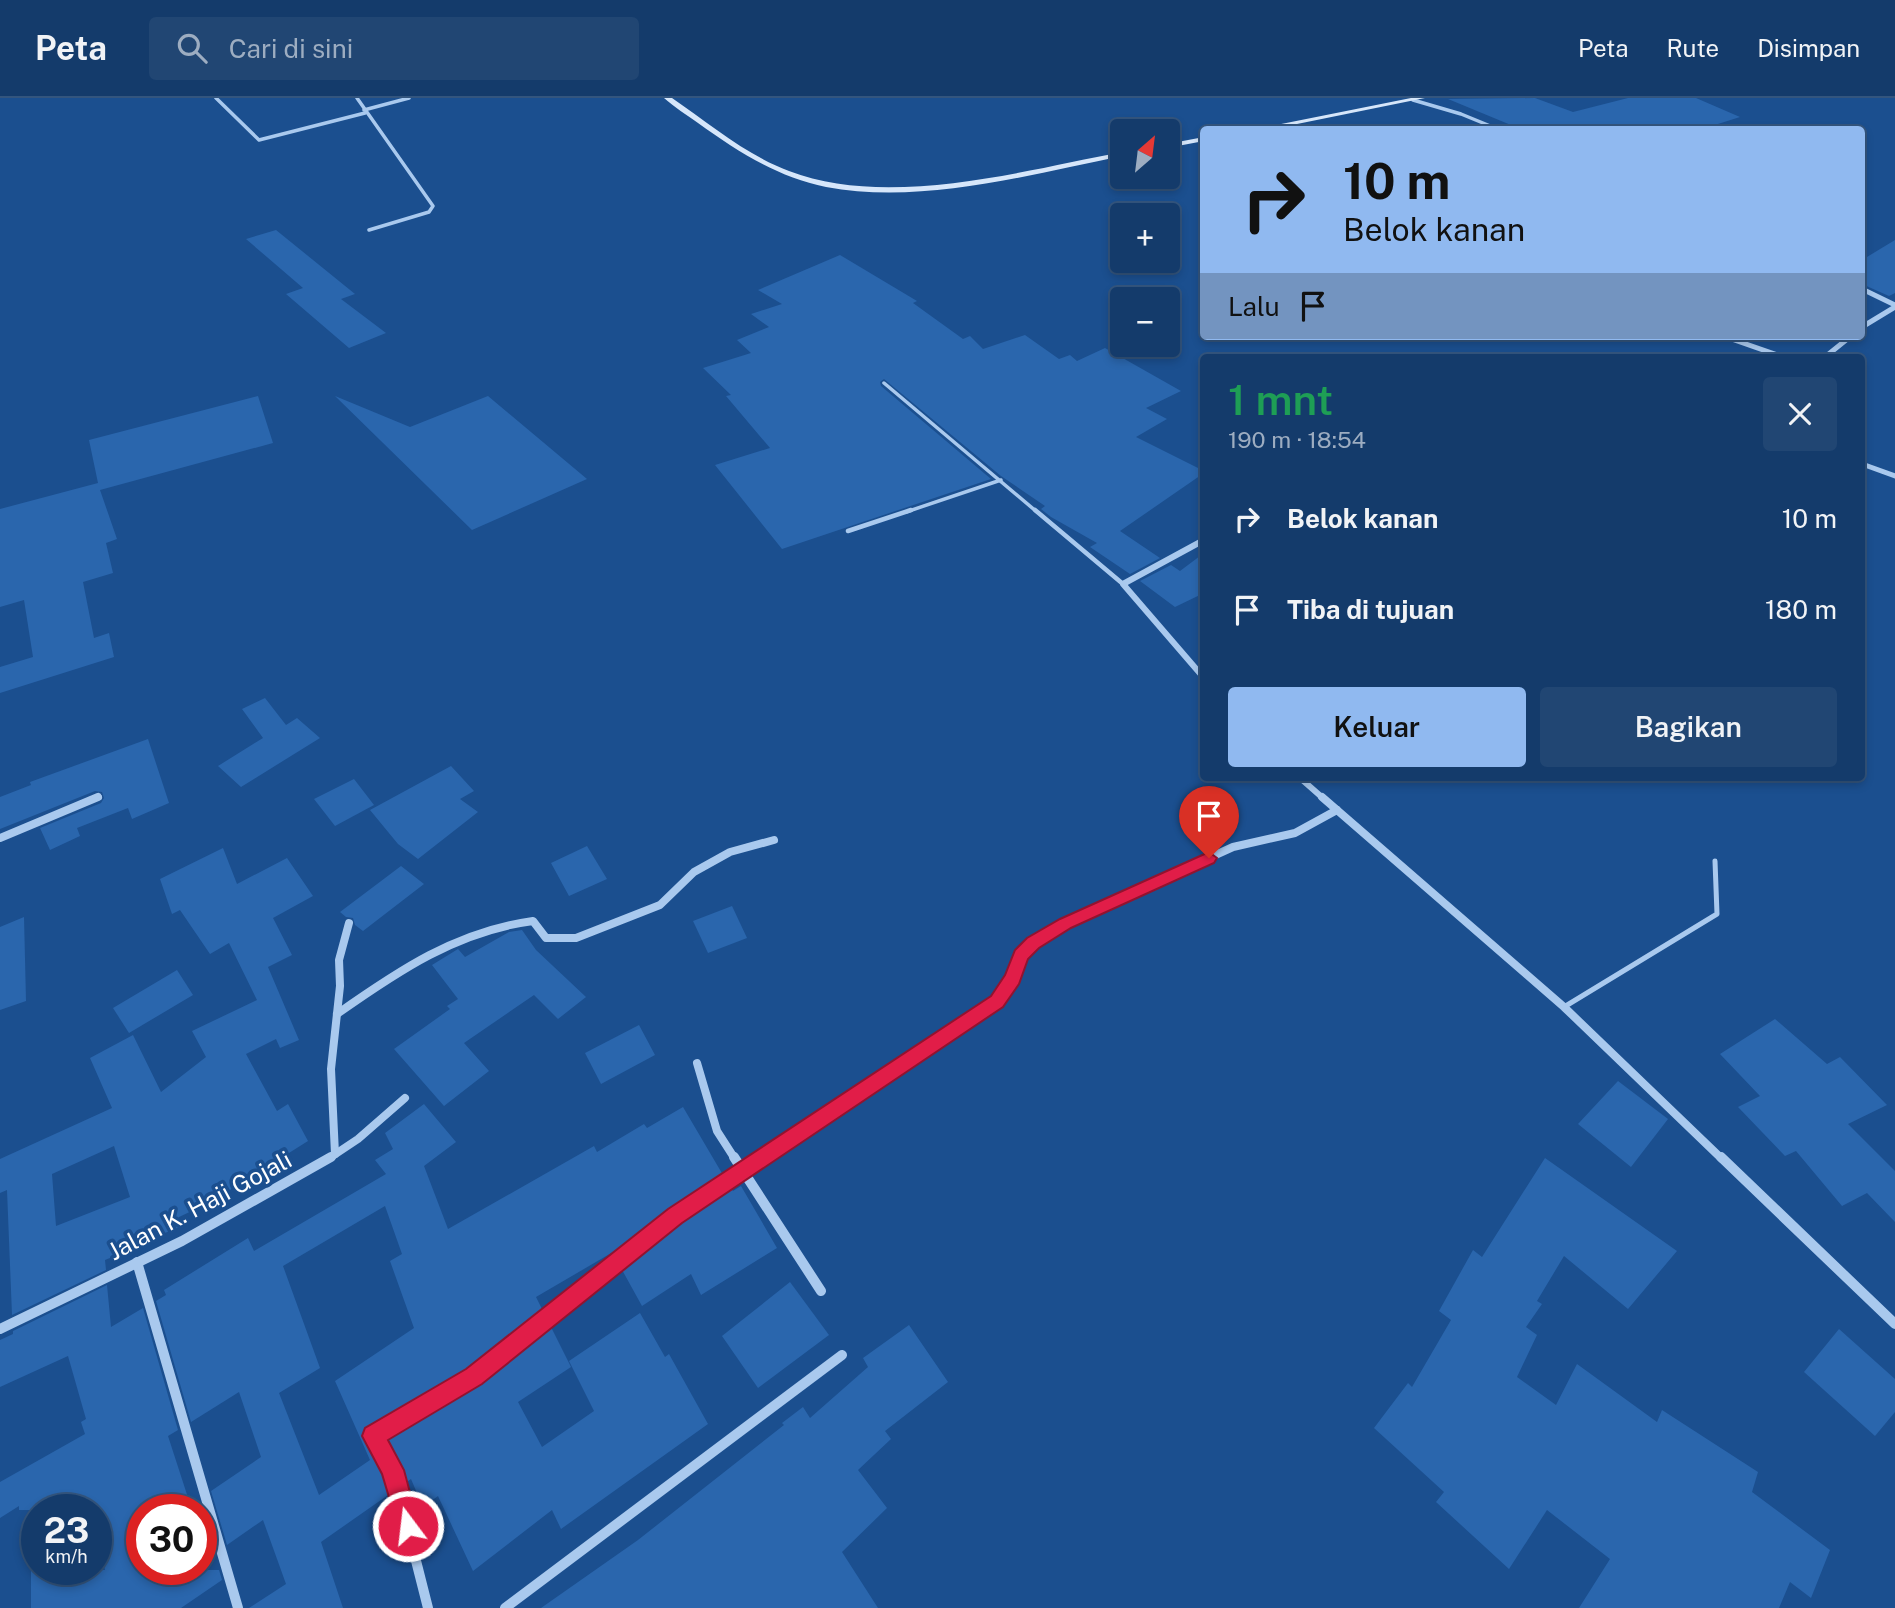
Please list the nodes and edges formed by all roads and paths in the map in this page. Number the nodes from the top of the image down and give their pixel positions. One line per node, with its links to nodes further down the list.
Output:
1 (216, 98): 7 (street)
2 (357, 98): 7 (street)
3 (409, 98): 7 (street)
4 (667, 98): 12 (street)
5 (1422, 98): 6 (street)
6 (1413, 100): 8 (street); 9 (street)
7 (364, 111): 13 (street)
8 (1275, 126)
9 (1490, 126)
10 (1200, 140): 11 (street)
11 (1180, 144)
12 (1110, 156)
13 (369, 230)
14 (1865, 291): 15 (street)
15 (1895, 306): 16 (street)
16 (1865, 325)
17 (1734, 340): 19 (street)
18 (1845, 340): 20 (street)
19 (1774, 354)
20 (1829, 354)
21 (884, 383): 24 (lane)
22 (1865, 465): 23 (street)
23 (1895, 476)
24 (1001, 480): 25 (lane); 27 (lane)
25 (848, 531)
26 (1200, 542): 27 (street)
27 (1123, 584): 28 (street)
28 (1200, 674)
29 (1303, 781): 31 (street)
30 (99, 797): 32 (street)
31 (1337, 810): 36 (street); 41 (street)
32 (0, 838)
33 (774, 840): 37 (street)
34 (1715, 861): 36 (lane)
35 (349, 923): 37 (street)
36 (1564, 1007): 44 (street)
37 (337, 1014): 40 (street)
38 (697, 1063): 41 (street)
39 (405, 1098): 40 (street, Jalan K. Haji Gojali)
40 (323, 1162): 42 (street, Jalan K. Haji Gojali)
41 (743, 1169): 43 (street); 48 (street)
42 (136, 1262): 45 (street, Jalan K. Haji Gojali); 47 (street)
43 (821, 1291)
44 (1895, 1324)
45 (0, 1329)
46 (842, 1355): 49 (street)
47 (237, 1608)
48 (428, 1608)
49 (505, 1608)

